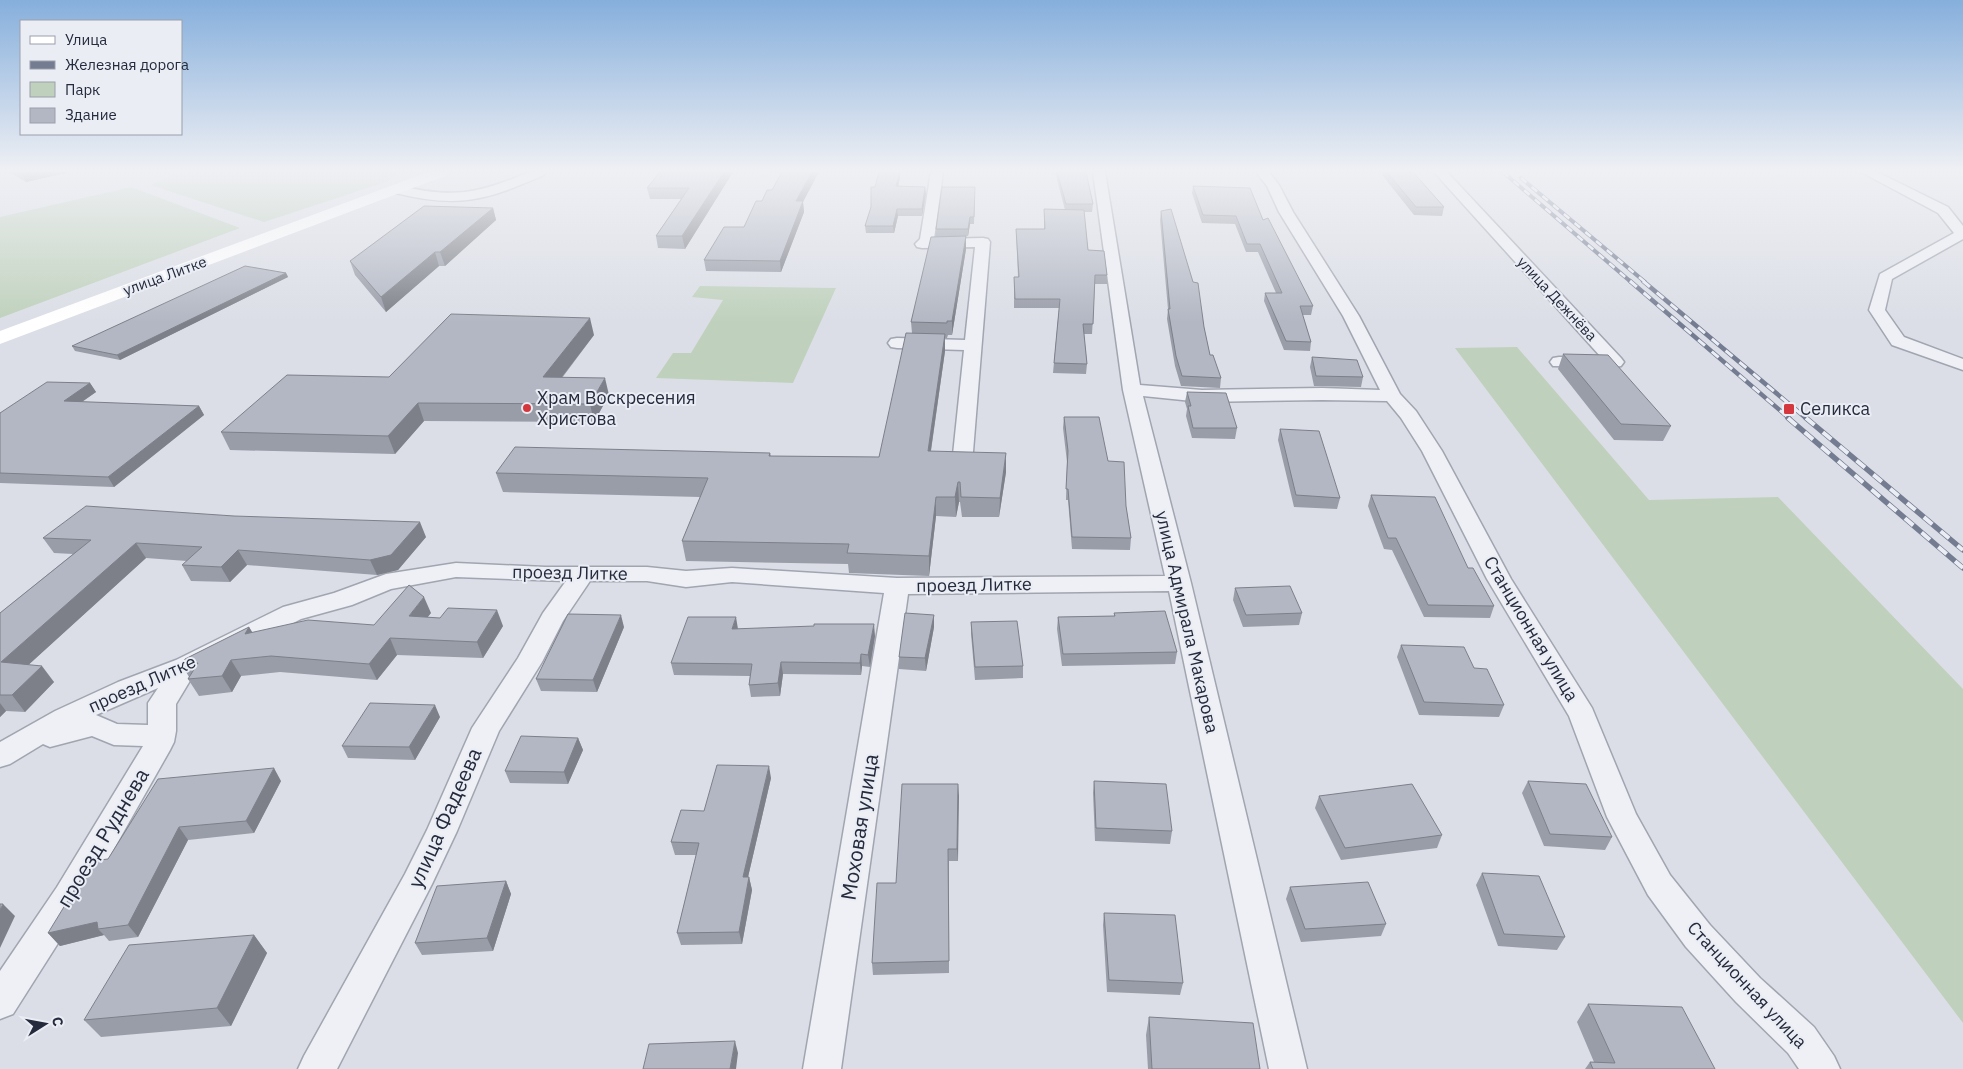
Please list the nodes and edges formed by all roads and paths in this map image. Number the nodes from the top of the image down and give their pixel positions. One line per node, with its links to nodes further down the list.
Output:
1 (309, 222): 7 (main road, улица Литке)
2 (930, 222): 9 (street)
3 (1107, 222): 12 (street, улица Адмирала Макарова)
4 (1292, 222): 13 (street, Станционная улица)
5 (1486, 222): 10 (street, улица Дежнёва)
6 (1952, 222): 11 (street)
7 (0, 338)
8 (897, 343): 9 (street)
9 (973, 345): 14 (street)
10 (1559, 362)
11 (1963, 365)
12 (1132, 390): 13 (street); 16 (street, улица Адмирала Макарова)
13 (1392, 396): 26 (street, Станционная улица)
14 (962, 464)
15 (583, 574): 17 (street, проезд Литке); 18 (street, проезд Литке); 23 (street, улица Фадеева)
16 (1179, 583): 17 (street, проезд Литке); 25 (street, улица Адмирала Макарова)
17 (897, 586): 24 (street, Моховая улица)
18 (185, 667): 19 (street, проезд Руднева); 20 (street, проезд Литке)
19 (160, 742): 20 (street); 22 (street, проезд Руднева)
20 (25, 743): 21 (street, проезд Литке)
21 (0, 756)
22 (0, 1002)
23 (317, 1069)
24 (822, 1069)
25 (1288, 1069)
26 (1821, 1069)

